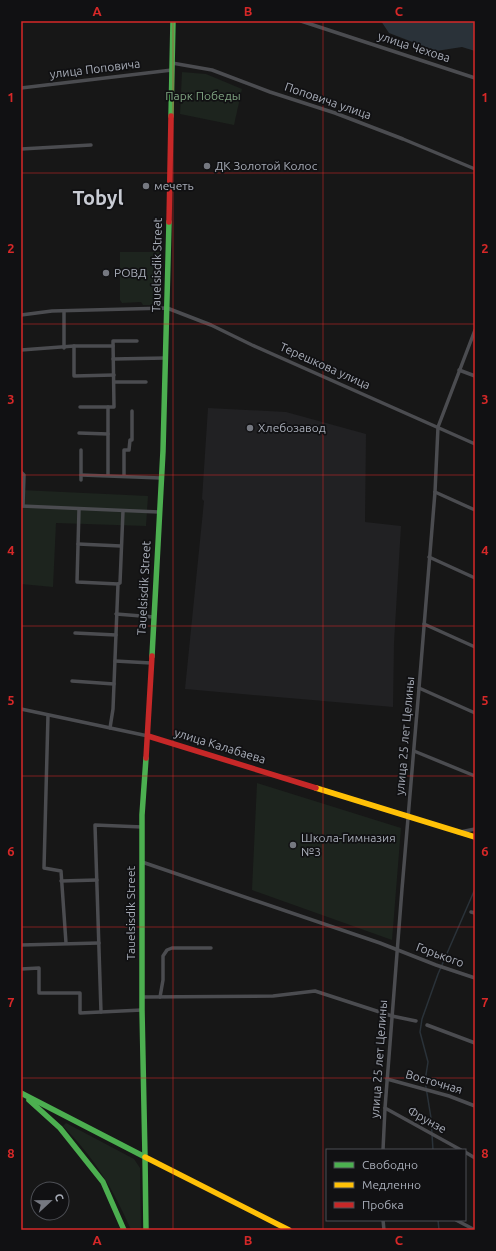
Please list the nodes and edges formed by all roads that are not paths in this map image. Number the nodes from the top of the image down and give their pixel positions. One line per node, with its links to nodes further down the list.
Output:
1 (173, 21): 3 (main road, Tauelsisdik Street)
2 (301, 21): 5 (street, улица Чехова)
3 (172, 63): 4 (main road, Tauelsisdik Street); 9 (street, Поповича улица)
4 (172, 70): 6 (street, улица Поповича); 10 (main road, Tauelsisdik Street)
5 (475, 78)
6 (21, 88)
7 (91, 145): 8 (street)
8 (21, 149)
9 (475, 168)
10 (167, 308): 11 (street); 20 (main road, Tauelsisdik Street); 29 (street, Терешкова улица)
11 (64, 311): 12 (street); 17 (street)
12 (21, 315)
13 (475, 330): 21 (street, улица 25 лет Целины)
14 (137, 341): 16 (street)
15 (74, 346): 16 (street); 17 (street); 22 (street)
16 (113, 346): 19 (street)
17 (64, 348): 18 (street)
18 (21, 350)
19 (113, 358): 20 (street); 22 (street)
20 (166, 358): 38 (main road, Tauelsisdik Street)
21 (459, 370): 23 (street); 29 (street, улица 25 лет Целины)
22 (114, 375): 24 (street)
23 (475, 376)
24 (114, 382): 25 (street); 27 (street)
25 (146, 382)
26 (80, 407): 27 (street)
27 (108, 407): 31 (street)
28 (132, 411): 37 (street)
29 (438, 427): 32 (street, Терешкова улица); 40 (street, улица 25 лет Целины)
30 (79, 433): 31 (street)
31 (108, 434): 36 (street)
32 (475, 444)
33 (81, 450): 35 (street)
34 (21, 472): 41 (street)
35 (81, 475): 36 (street); 39 (street)
36 (108, 476): 37 (street)
37 (124, 476): 38 (street)
38 (161, 478): 45 (main road, Tauelsisdik Street)
39 (81, 480)
40 (434, 492): 44 (street); 48 (street, улица 25 лет Целины)
41 (22, 506): 42 (street)
42 (79, 509): 43 (street); 46 (street)
43 (123, 510): 45 (street); 47 (street)
44 (475, 510)
45 (159, 512): 52 (main road, Tauelsisdik Street)
46 (78, 544): 47 (street); 50 (street)
47 (121, 546): 50 (street)
48 (429, 557): 49 (street); 53 (street, улица 25 лет Целины)
49 (475, 578)
50 (118, 584): 51 (street)
51 (116, 614): 52 (street); 55 (street)
52 (154, 617): 58 (main road, Tauelsisdik Street)
53 (424, 624): 56 (street); 61 (street, улица 25 лет Целины)
54 (75, 633): 55 (street)
55 (116, 635): 57 (street)
56 (475, 647)
57 (115, 661): 58 (street); 60 (street)
58 (151, 663): 66 (main road, Tauelsisdik Street)
59 (72, 681): 60 (street)
60 (114, 684): 65 (street)
61 (419, 688): 63 (street); 67 (street, улица 25 лет Целины)
62 (21, 709): 64 (street, улица Калабаева)
63 (475, 713)
64 (48, 714): 65 (street, улица Калабаева); 76 (street)
65 (110, 728): 66 (street, улица Калабаева)
66 (148, 736): 69 (main road, улица Калабаева); 70 (main road, Tauelsisdik Street)
67 (414, 750): 68 (street); 69 (street, улица 25 лет Целины)
68 (475, 776)
69 (409, 816): 72 (main road, улица Калабаева); 81 (street, улица 25 лет Целины)
70 (142, 827): 74 (main road, Tauelsisdik Street); 75 (street)
71 (475, 829): 72 (street)
72 (459, 832): 73 (main road, улица Калабаева)
73 (475, 837)
74 (142, 862): 81 (street, Горького); 85 (main road, Tauelsisdik Street)
75 (97, 880): 76 (street); 78 (street)
76 (62, 881): 77 (street)
77 (66, 943): 78 (street); 79 (street)
78 (99, 943): 87 (street)
79 (21, 944)
80 (211, 948): 84 (street)
81 (397, 950): 83 (street, Горького); 88 (street, улица 25 лет Целины)
82 (21, 968): 87 (street)
83 (475, 978)
84 (160, 997): 85 (street); 88 (street)
85 (142, 998): 86 (main road, Tauelsisdik Street)
86 (142, 1010): 87 (street); 99 (main road, Tauelsisdik Street)
87 (101, 1012)
88 (392, 1016): 89 (street); 92 (street, улица 25 лет Целины)
89 (416, 1021)
90 (427, 1025): 91 (street)
91 (475, 1043)
92 (387, 1079): 94 (street, Восточная); 95 (street, улица 25 лет Целины)
93 (21, 1093): 99 (main road); 102 (main road)
94 (475, 1106)
95 (384, 1108): 96 (street, улица 25 лет Целины); 97 (street, Фрунзе)
96 (383, 1149)
97 (459, 1149)
98 (466, 1153): 100 (street)
99 (145, 1157): 103 (main road, Tauelsisdik Street); 104 (main road)
100 (475, 1158)
101 (458, 1221): 105 (street)
102 (124, 1230)
103 (146, 1230)
104 (289, 1230)
105 (475, 1230)

